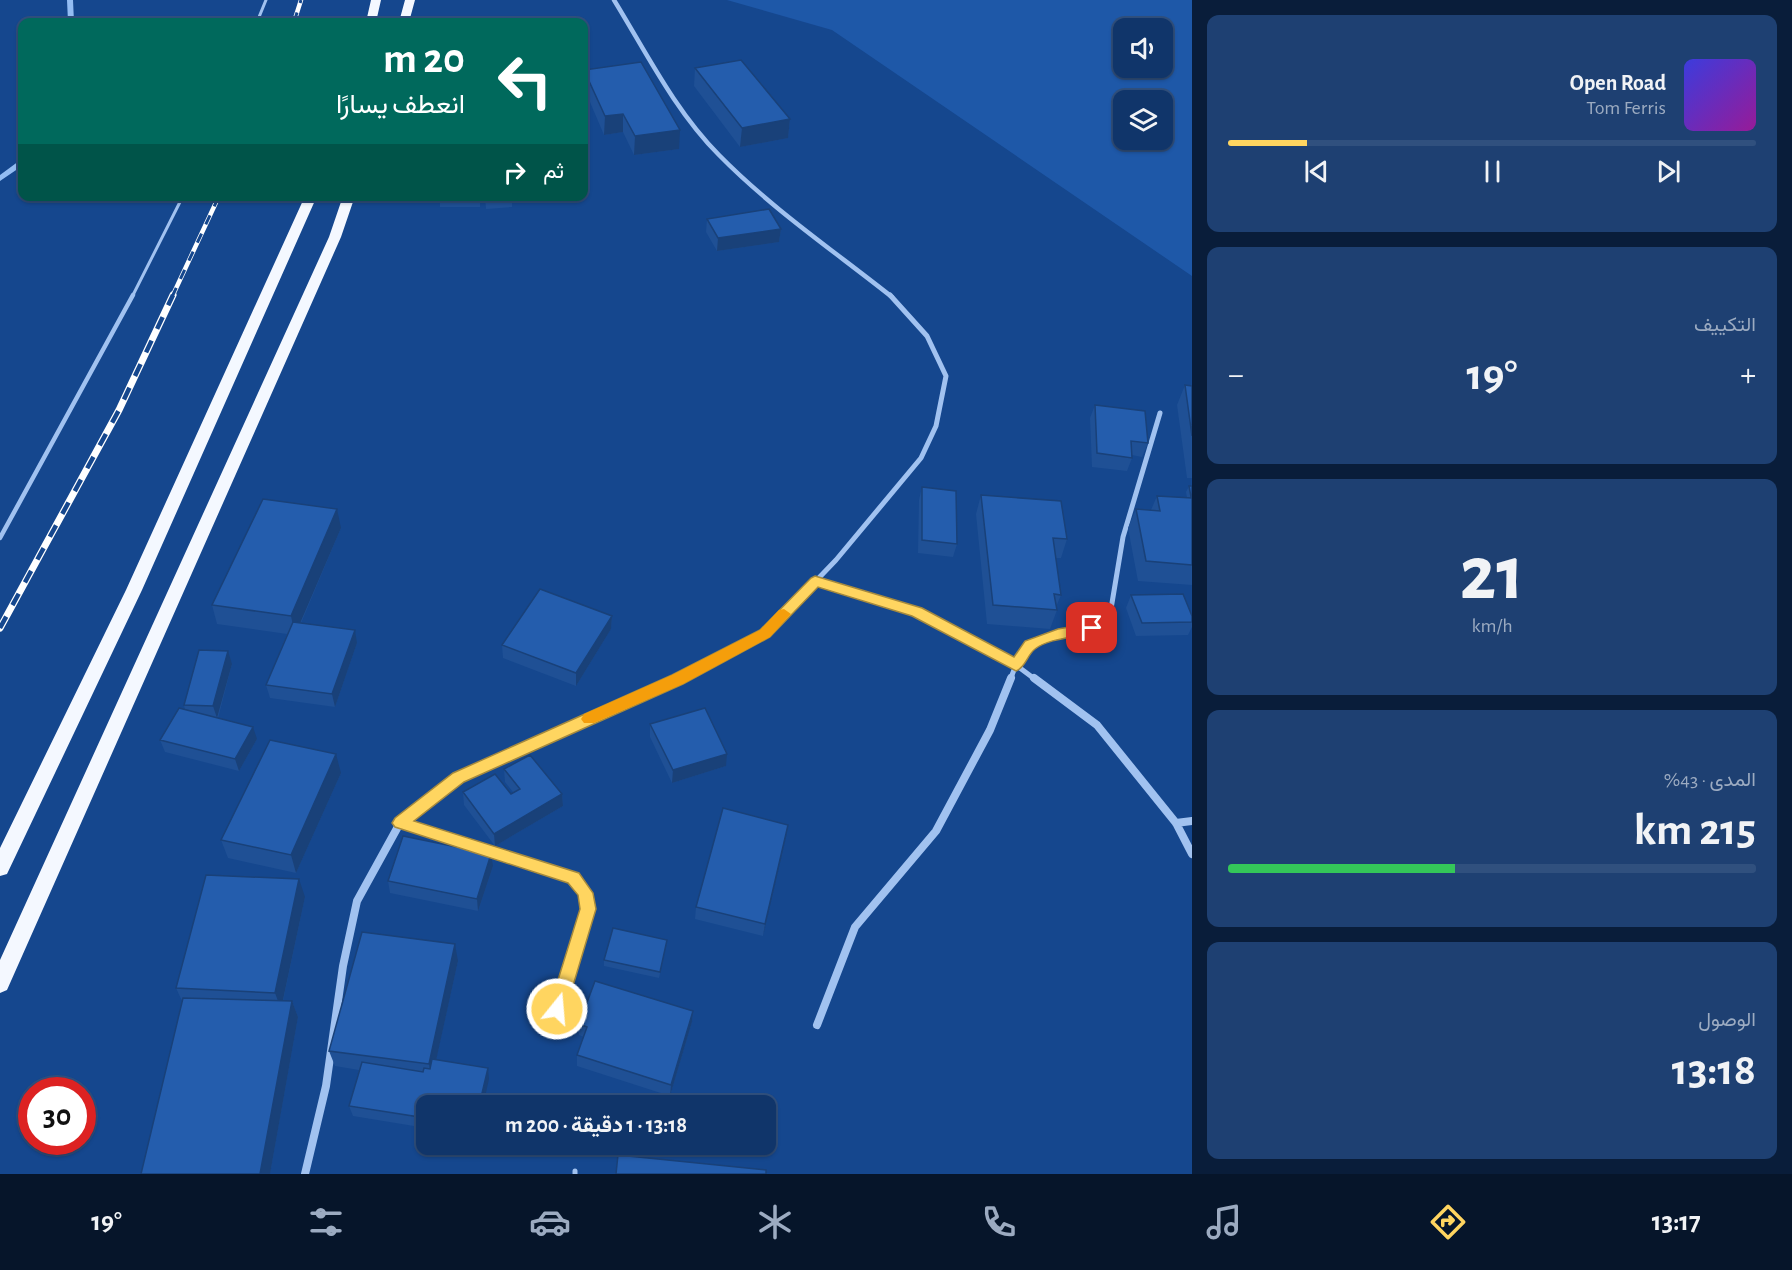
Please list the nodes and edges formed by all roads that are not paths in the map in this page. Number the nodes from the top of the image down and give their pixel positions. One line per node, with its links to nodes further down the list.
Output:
1 (266, 0): 5 (lane)
2 (376, 0): 6 (highway)
3 (410, 0): 7 (highway)
4 (614, 0): 13 (street)
5 (259, 18)
6 (372, 18)
7 (405, 18)
8 (181, 201): 12 (lane)
9 (310, 201): 19 (highway)
10 (348, 201): 20 (highway)
11 (1160, 413): 14 (street)
12 (0, 538)
13 (815, 581): 14 (street); 16 (street)
14 (1016, 665): 17 (street); 21 (street)
15 (1192, 820): 17 (street)
16 (400, 823): 22 (street); 23 (street)
17 (1176, 823): 18 (street)
18 (1192, 854)
19 (0, 868)
20 (0, 983)
21 (817, 1026)
22 (551, 1029)
23 (305, 1174)

